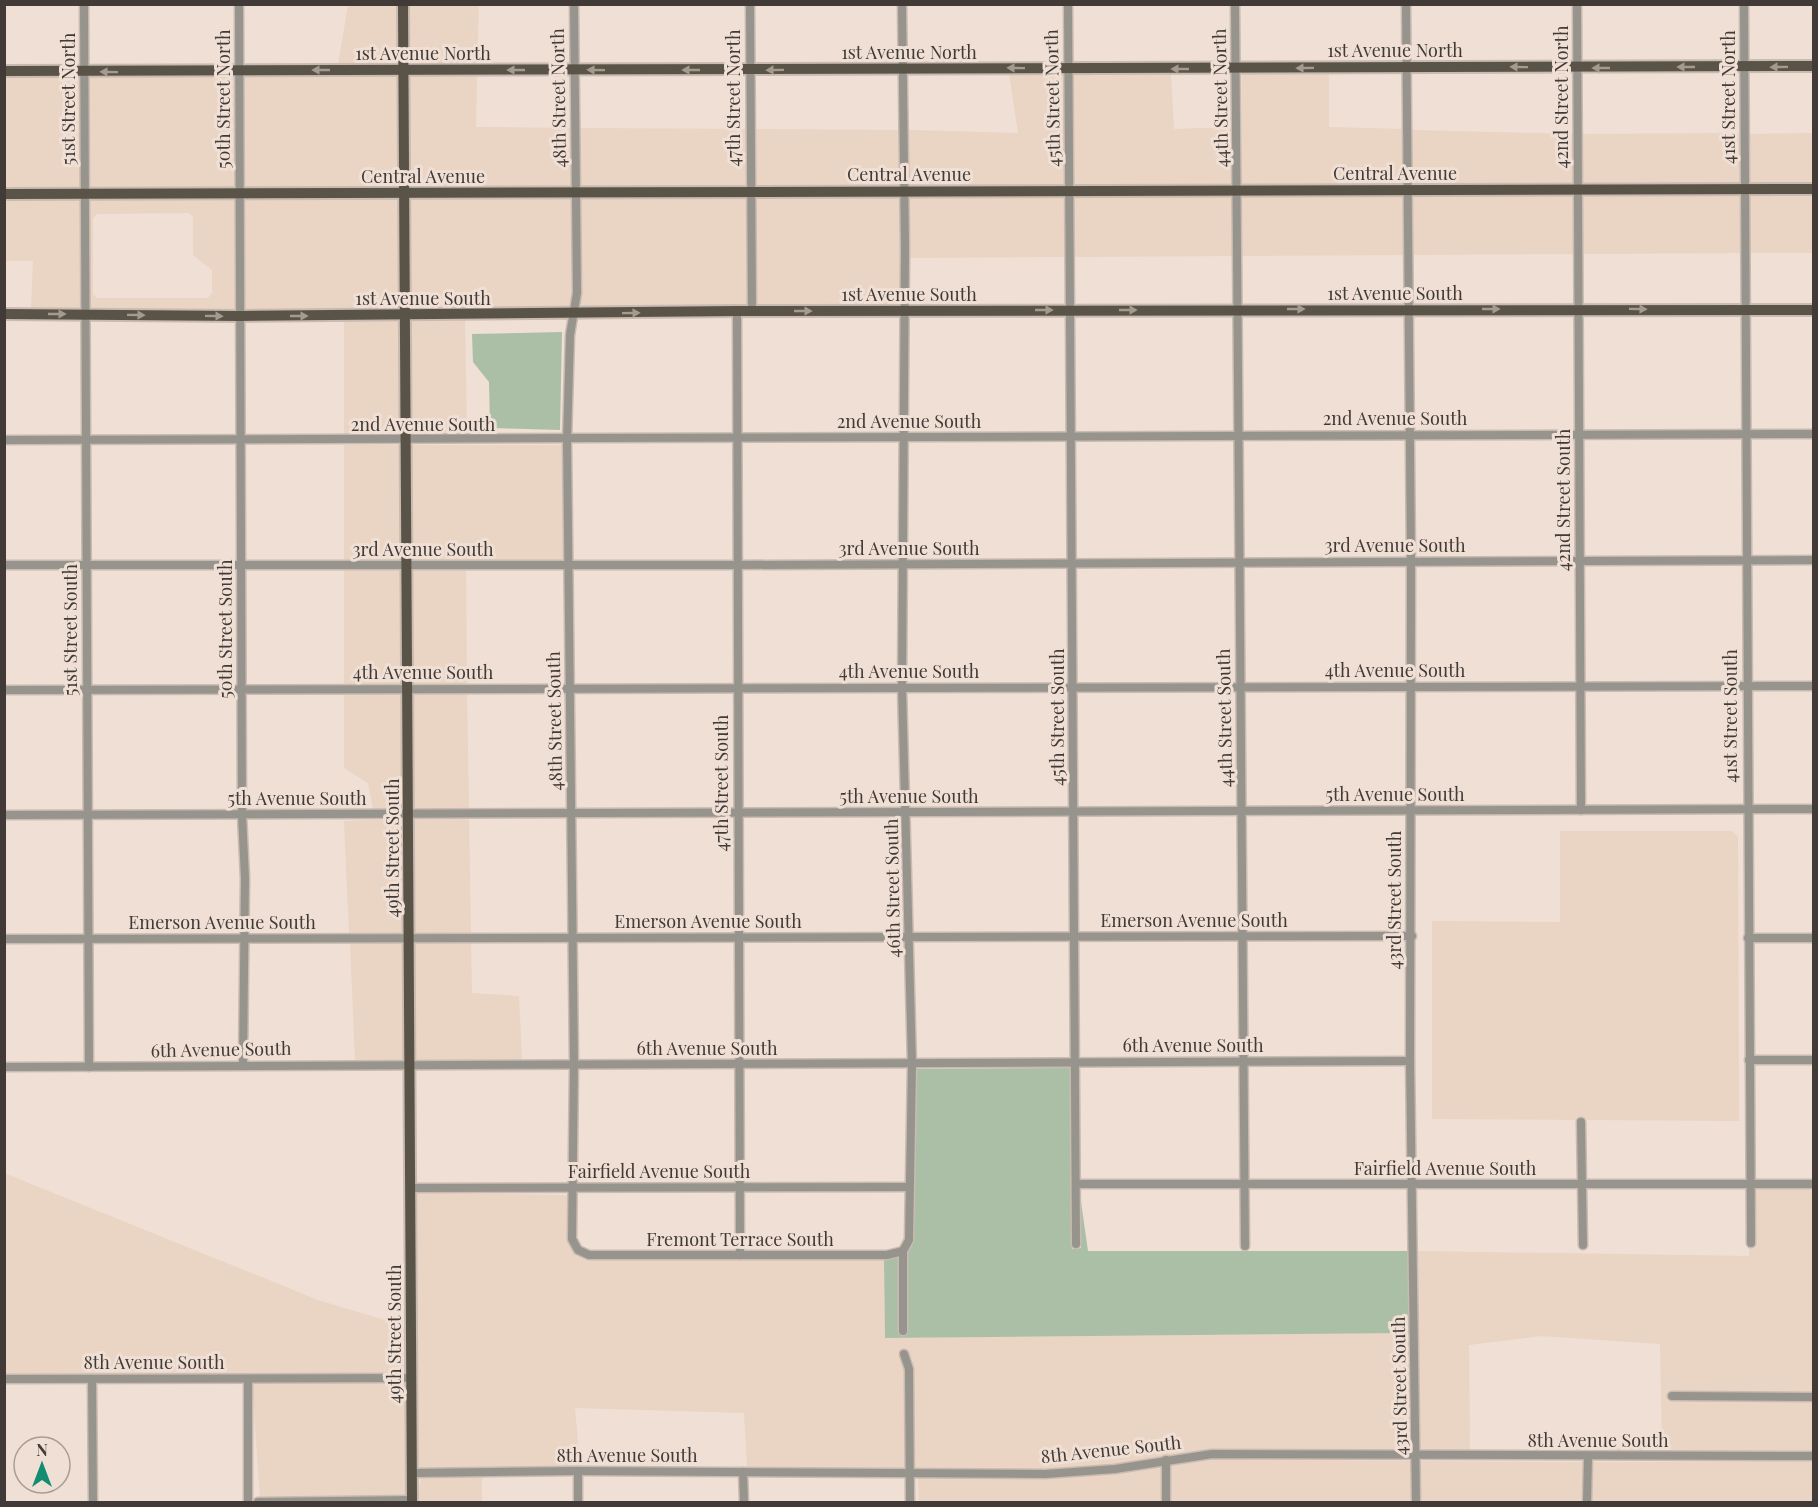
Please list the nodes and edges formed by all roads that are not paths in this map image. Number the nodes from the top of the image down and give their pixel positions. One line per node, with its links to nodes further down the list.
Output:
1 (84, 4): 24 (street, 51st Street North)
2 (239, 4): 20 (street, 50th Street North)
3 (403, 4): 17 (main road, 49th Street South)
4 (574, 4): 21 (street, 48th Street North)
5 (750, 4): 22 (street, 47th Street North)
6 (902, 4): 14 (street, 46th Street South)
7 (1068, 4): 18 (street, 45th Street North)
8 (1235, 4): 19 (street, 44th Street North)
9 (1406, 4): 12 (street, 43rd Street South)
10 (1577, 4): 16 (street, 42nd Street North)
11 (1744, 4): 15 (street, 41st Street North)
12 (1406, 66): 16 (main road, 1st Avenue North, one-way to 12); 19 (main road, 1st Avenue North, one-way to 19); 28 (street, 43rd Street South)
13 (1814, 66): 15 (main road, 1st Avenue North, one-way to 15)
14 (902, 67): 18 (main road, 1st Avenue North, one-way to 14); 22 (main road, 1st Avenue North, one-way to 22); 31 (street, 46th Street South)
15 (1744, 67): 16 (main road, 1st Avenue North, one-way to 16); 25 (street, 41st Street North)
16 (1577, 68): 29 (street, 42nd Street North)
17 (404, 69): 20 (main road, 1st Avenue North, one-way to 20); 21 (main road, 1st Avenue North, one-way to 17); 35 (main road, 49th Street South)
18 (1068, 69): 19 (main road, 1st Avenue North, one-way to 18); 32 (street, 45th Street North)
19 (1235, 69): 27 (street, 44th Street North)
20 (240, 70): 24 (main road, 1st Avenue North, one-way to 24); 34 (street, 50th Street North)
21 (574, 70): 22 (main road, 1st Avenue North, one-way to 21); 33 (street, 48th Street North)
22 (750, 70): 30 (street, 47th Street North)
23 (4, 71): 24 (main road, 1st Avenue North)
24 (85, 71): 37 (street, 51st Street North)
25 (1744, 189): 26 (main road, Central Avenue); 29 (main road, Central Avenue); 43 (street, 41st Street South)
26 (1814, 189)
27 (1237, 190): 28 (main road, Central Avenue); 32 (main road, Central Avenue); 42 (street, 44th Street South)
28 (1406, 190): 29 (main road, Central Avenue); 39 (street, 43rd Street South)
29 (1578, 190): 38 (street, 42nd Street South)
30 (750, 191): 31 (main road, Central Avenue); 33 (main road, Central Avenue); 46 (street)
31 (904, 191): 32 (main road, Central Avenue); 40 (street, 46th Street South)
32 (1070, 191): 41 (street, 45th Street South)
33 (576, 192): 35 (main road, Central Avenue); 49 (street, 48th Street South)
34 (240, 193): 35 (main road, Central Avenue); 37 (main road, Central Avenue); 51 (street, 50th Street South)
35 (405, 193): 50 (main road, 49th Street South)
36 (4, 194): 37 (main road, Central Avenue)
37 (84, 194): 48 (street, 51st Street South)
38 (1579, 308): 39 (main road, 1st Avenue South, one-way to 38); 43 (main road, 1st Avenue South, one-way to 43); 56 (street, 42nd Street South)
39 (1408, 309): 42 (main road, 1st Avenue South, one-way to 39); 54 (street, 43rd Street South)
40 (904, 310): 41 (main road, 1st Avenue South, one-way to 41); 46 (main road, 1st Avenue South, one-way to 40); 59 (street, 46th Street South)
41 (1071, 310): 42 (main road, 1st Avenue South, one-way to 42); 57 (street, 45th Street South)
42 (1238, 310): 53 (street, 44th Street South)
43 (1744, 310): 44 (main road, 1st Avenue South); 55 (street, 41st Street South)
44 (1813, 310)
45 (737, 311): 46 (main road, 1st Avenue South); 49 (main road, 1st Avenue South, one-way to 45); 58 (street, 47th Street South)
46 (752, 311)
47 (4, 314): 48 (main road, 1st Avenue South, one-way to 48)
48 (85, 314): 51 (main road, 1st Avenue South, one-way to 51); 61 (street, 51st Street South)
49 (572, 314): 50 (main road, 1st Avenue South); 64 (street, 48th Street South)
50 (406, 315): 51 (main road, 1st Avenue South, one-way to 50); 63 (main road, 49th Street South)
51 (240, 316): 62 (street, 50th Street South)
52 (1814, 434): 55 (street, 2nd Avenue South)
53 (1237, 435): 54 (street, 2nd Avenue South); 57 (street, 2nd Avenue South); 69 (street, 44th Street South)
54 (1409, 435): 56 (street, 2nd Avenue South); 68 (street, 43rd Street South)
55 (1746, 435): 56 (street, 2nd Avenue South); 66 (street, 41st Street South)
56 (1579, 436): 65 (street, 42nd Street South)
57 (1071, 437): 59 (street, 2nd Avenue South); 71 (street, 45th Street South)
58 (737, 438): 59 (street, 2nd Avenue South); 64 (street, 2nd Avenue South); 77 (street, 47th Street South)
59 (904, 438): 70 (street, 46th Street South)
60 (4, 440): 61 (street, 2nd Avenue South)
61 (86, 440): 62 (street, 2nd Avenue South); 73 (street, 51st Street South)
62 (241, 440): 63 (street, 2nd Avenue South); 74 (street, 50th Street South)
63 (406, 441): 64 (street, 2nd Avenue South); 75 (main road, 49th Street South)
64 (567, 441): 76 (street, 48th Street South)
65 (1580, 560): 66 (street, 3rd Avenue South); 68 (street, 3rd Avenue South); 78 (street, 42nd Street South)
66 (1747, 560): 67 (street, 3rd Avenue South); 79 (street, 41st Street South)
67 (1814, 560)
68 (1412, 561): 69 (street, 3rd Avenue South); 83 (street, 43rd Street South)
69 (1238, 563): 71 (street, 3rd Avenue South); 82 (street, 44th Street South)
70 (903, 564): 71 (street, 3rd Avenue South); 77 (street, 3rd Avenue South); 85 (street, 46th Street South)
71 (1072, 564): 81 (street, 45th Street South)
72 (4, 565): 73 (street, 3rd Avenue South)
73 (86, 565): 74 (street, 3rd Avenue South); 90 (street, 51st Street South)
74 (241, 565): 75 (street, 3rd Avenue South); 86 (street, 50th Street South)
75 (407, 565): 76 (street, 3rd Avenue South); 87 (main road, 49th Street South)
76 (569, 565): 77 (street, 3rd Avenue South); 88 (street, 48th Street South)
77 (736, 565): 84 (street, 47th Street South)
78 (1580, 686): 79 (street, 4th Avenue South); 83 (street, 4th Avenue South); 94 (street, 42nd Street South)
79 (1747, 686): 80 (street, 4th Avenue South); 91 (street, 41st Street South)
80 (1814, 686)
81 (1073, 687): 82 (street, 4th Avenue South); 85 (street, 4th Avenue South); 97 (street, 45th Street South)
82 (1240, 687): 83 (street, 4th Avenue South); 95 (street, 44th Street South)
83 (1410, 687): 93 (street, 43rd Street South)
84 (737, 688): 85 (street, 4th Avenue South); 88 (street, 4th Avenue South); 99 (street, 47th Street South)
85 (902, 688): 96 (street, 46th Street South)
86 (242, 689): 87 (street, 4th Avenue South); 90 (street, 4th Avenue South); 103 (street, 50th Street South)
87 (408, 689): 88 (street, 4th Avenue South); 100 (main road, 49th Street South)
88 (570, 689): 98 (street, 48th Street South)
89 (4, 690): 90 (street, 4th Avenue South)
90 (87, 690): 102 (street, 51st Street South)
91 (1747, 809): 92 (street, 5th Avenue South); 94 (street, 5th Avenue South); 112 (street, 41st Street South)
92 (1814, 809)
93 (1410, 810): 94 (street, 5th Avenue South); 95 (street, 5th Avenue South); 106 (street, 43rd Street South)
94 (1581, 810)
95 (1241, 811): 97 (street, 5th Avenue South); 105 (street, 44th Street South)
96 (907, 812): 97 (street, 5th Avenue South); 99 (street, 5th Avenue South); 108 (street, 46th Street South)
97 (1074, 812): 104 (street, 45th Street South)
98 (571, 813): 99 (street, 5th Avenue South); 100 (street, 5th Avenue South); 111 (street, 48th Street South)
99 (738, 813): 107 (street, 47th Street South)
100 (408, 814): 103 (street, 5th Avenue South); 110 (main road, 49th Street South)
101 (4, 815): 102 (street, 5th Avenue South)
102 (87, 815): 103 (street, 5th Avenue South); 109 (street, 51st Street South)
103 (242, 815): 115 (street, 50th Street South)
104 (1074, 936): 105 (street, Emerson Avenue South); 108 (street, Emerson Avenue South); 119 (street, 45th Street South)
105 (1242, 936): 106 (street, Emerson Avenue South); 120 (street, 44th Street South)
106 (1412, 936): 118 (street, 43rd Street South)
107 (738, 937): 108 (street, Emerson Avenue South); 111 (street, Emerson Avenue South); 125 (street, 47th Street South)
108 (910, 937): 122 (street, 46th Street South)
109 (88, 938): 114 (street, Emerson Avenue South); 115 (street, Emerson Avenue South); 126 (street, 51st Street South)
110 (408, 938): 111 (street, Emerson Avenue South); 115 (street, Emerson Avenue South); 124 (main road, 49th Street South)
111 (573, 938): 121 (street, 48th Street South)
112 (1748, 938): 113 (street); 116 (street, 41st Street South)
113 (1814, 938)
114 (4, 939)
115 (245, 940): 123 (street, 50th Street South)
116 (1749, 1060): 117 (street); 132 (street, 41st Street South)
117 (1814, 1060)
118 (1410, 1061): 120 (street, 6th Avenue South); 130 (street, 43rd Street South)
119 (1075, 1062): 120 (street, 6th Avenue South); 122 (street, 6th Avenue South); 134 (street, 45th Street South)
120 (1244, 1062): 129 (street, 44th Street South)
121 (574, 1064): 124 (street, 6th Avenue South); 125 (street, 6th Avenue South); 138 (street, 48th Street South)
122 (912, 1064): 125 (street, 6th Avenue South); 136 (street, 46th Street South)
123 (243, 1065): 124 (street, 6th Avenue South); 126 (street, 6th Avenue South)
124 (410, 1065): 137 (main road, 49th Street South)
125 (739, 1065): 135 (street, 47th Street South)
126 (89, 1067): 127 (street, 6th Avenue South)
127 (4, 1068)
128 (1581, 1122): 131 (street)
129 (1245, 1184): 130 (street, Fairfield Avenue South); 134 (street, Fairfield Avenue South); 142 (street, 44th Street South)
130 (1412, 1184): 131 (street, Fairfield Avenue South); 154 (street, 43rd Street South)
131 (1582, 1184): 132 (street, Fairfield Avenue South); 141 (street)
132 (1751, 1184): 133 (street, Fairfield Avenue South); 139 (street, 41st Street South)
133 (1814, 1184)
134 (1076, 1185): 140 (street, 45th Street South)
135 (740, 1187): 136 (street, Fairfield Avenue South); 138 (street, Fairfield Avenue South); 145 (street, 47th Street South)
136 (909, 1187): 144 (street, 46th Street South)
137 (410, 1188): 138 (street, Fairfield Avenue South); 149 (main road, 49th Street South)
138 (574, 1188): 143 (street, 48th Street South)
139 (1750, 1243)
140 (1076, 1244)
141 (1583, 1245)
142 (1245, 1246)
143 (578, 1250): 145 (street, Fremont Terrace South)
144 (903, 1251): 145 (street, Fremont Terrace South); 146 (street, 46th Street South)
145 (740, 1255)
146 (903, 1331)
147 (904, 1354): 161 (street)
148 (248, 1378): 149 (street, 8th Avenue South); 151 (street, 8th Avenue South); 164 (street)
149 (411, 1378): 160 (main road, 49th Street South)
150 (4, 1379): 151 (street, 8th Avenue South)
151 (92, 1379): 163 (street)
152 (1672, 1396): 153 (street)
153 (1814, 1397)
154 (1416, 1456): 156 (street, 8th Avenue South); 157 (street, 8th Avenue South); 170 (street, 43rd Street South)
155 (1814, 1456): 156 (street, 8th Avenue South)
156 (1588, 1457): 171 (street)
157 (1166, 1460): 161 (street, 8th Avenue South); 169 (street)
158 (578, 1471): 159 (street, 8th Avenue South); 160 (street, 8th Avenue South); 166 (street)
159 (743, 1472): 161 (street, 8th Avenue South); 167 (street)
160 (412, 1473): 162 (main road, 49th Street South)
161 (910, 1473): 168 (street)
162 (412, 1501): 165 (street)
163 (93, 1503)
164 (249, 1503)
165 (258, 1503)
166 (578, 1503)
167 (744, 1503)
168 (910, 1503)
169 (1166, 1503)
170 (1416, 1503)
171 (1587, 1503)

